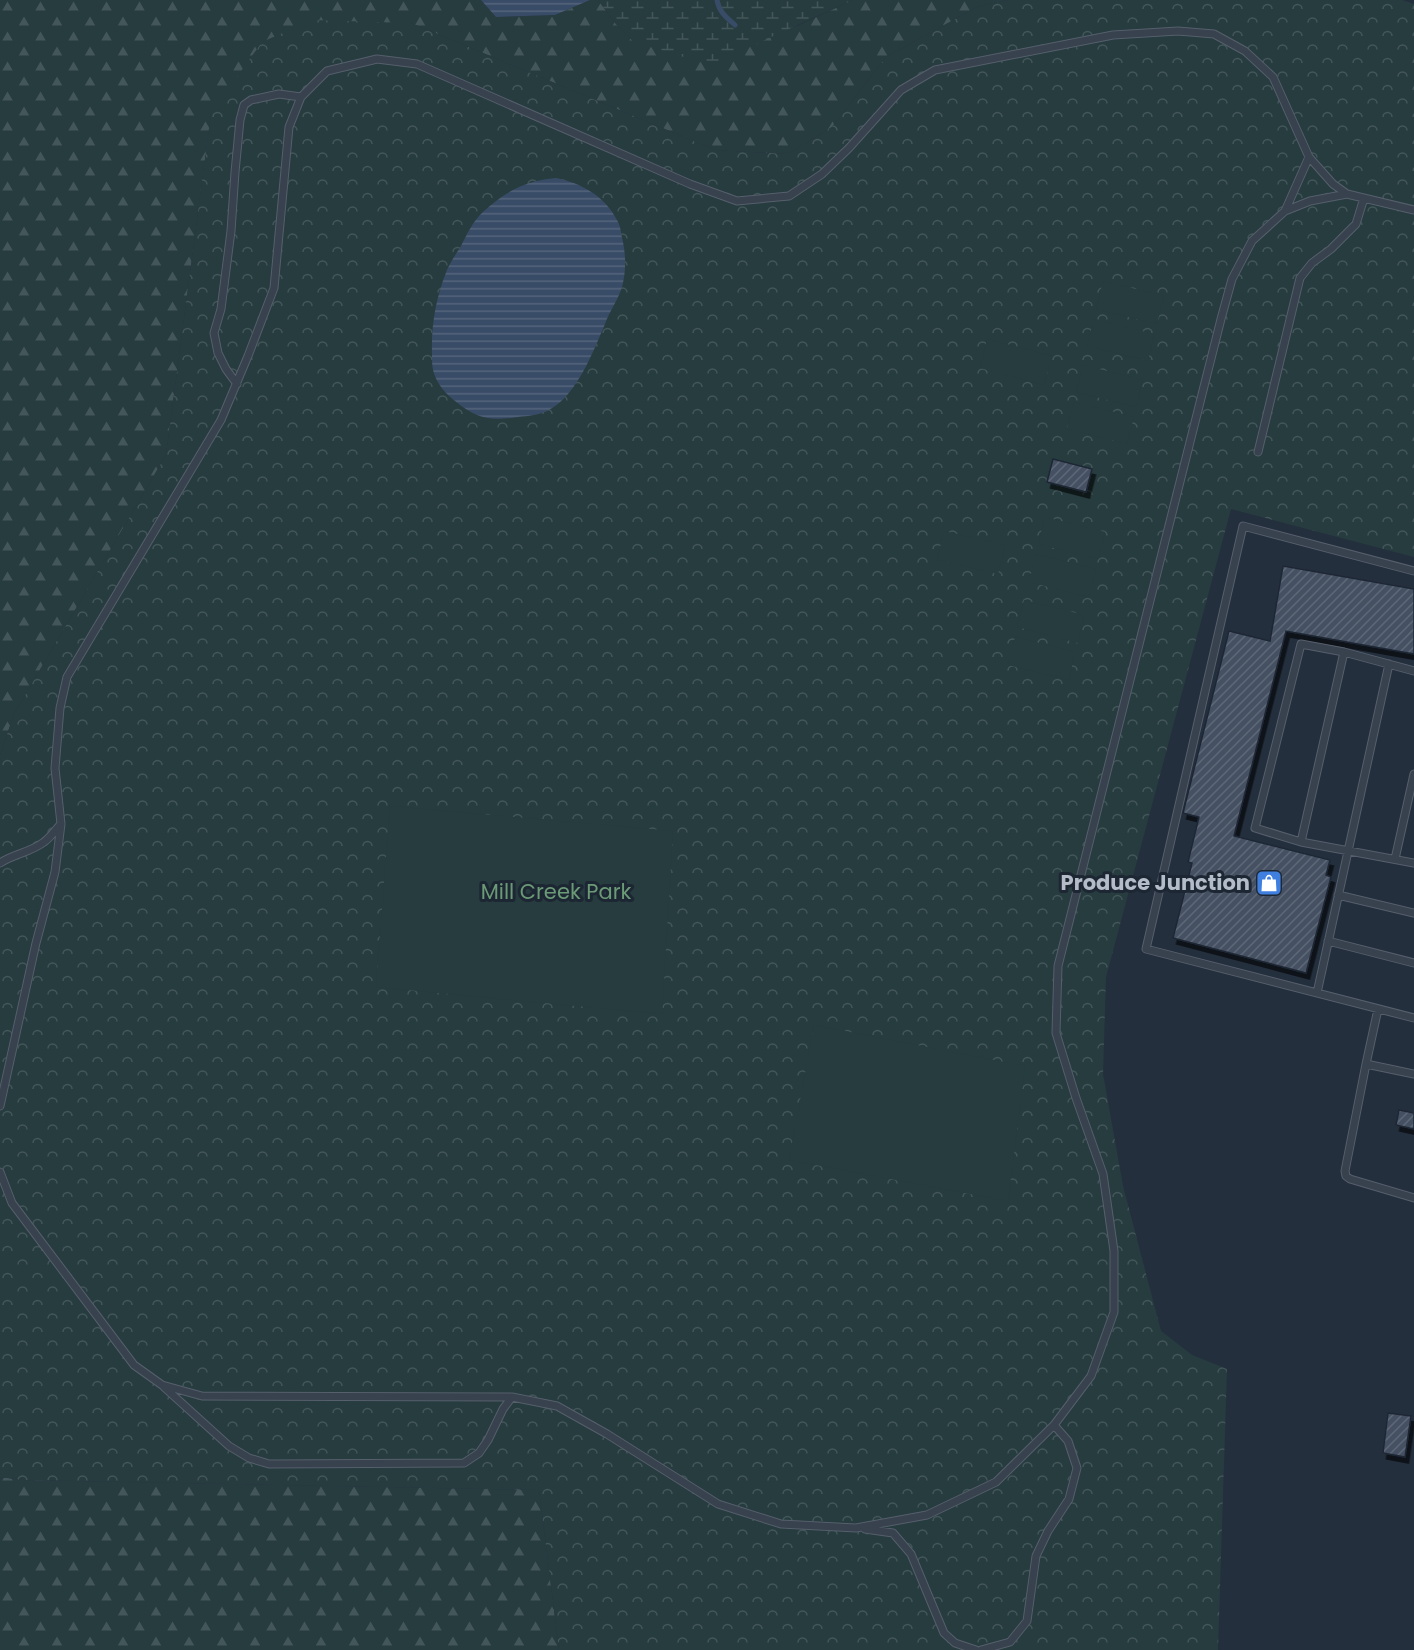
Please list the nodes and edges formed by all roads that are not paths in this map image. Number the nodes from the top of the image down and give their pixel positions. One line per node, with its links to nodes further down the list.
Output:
1 (300, 97): 2 (lane); 7 (lane); 7 (lane)
2 (1309, 157): 3 (lane); 6 (lane)
3 (1347, 194): 4 (lane); 6 (lane)
4 (1364, 198): 5 (lane); 8 (lane)
5 (1414, 210)
6 (1285, 211): 34 (lane)
7 (237, 384): 14 (lane)
8 (1258, 452)
9 (1414, 571): 24 (lane)
10 (1344, 652): 11 (lane); 15 (lane); 15 (lane)
11 (1389, 664): 12 (lane); 16 (lane)
12 (1414, 671)
13 (1414, 774): 17 (lane)
14 (61, 824): 18 (lane); 29 (lane)
15 (1301, 842): 16 (lane)
16 (1348, 850): 17 (lane); 20 (lane)
17 (1395, 859): 19 (lane)
18 (0, 863)
19 (1414, 863)
20 (1338, 895): 21 (lane); 22 (lane)
21 (1414, 913)
22 (1329, 941): 23 (lane); 24 (lane)
23 (1414, 963)
24 (1317, 993): 25 (lane)
25 (1378, 1009): 26 (lane); 27 (lane)
26 (1414, 1018)
27 (1366, 1064): 28 (lane); 31 (lane)
28 (1414, 1074)
29 (0, 1106)
30 (0, 1172): 32 (lane)
31 (1414, 1198)
32 (162, 1385): 33 (lane); 33 (lane)
33 (512, 1397): 35 (lane)
34 (1054, 1425): 35 (lane); 37 (lane)
35 (856, 1528): 36 (lane)
36 (976, 1650)
37 (981, 1650)

